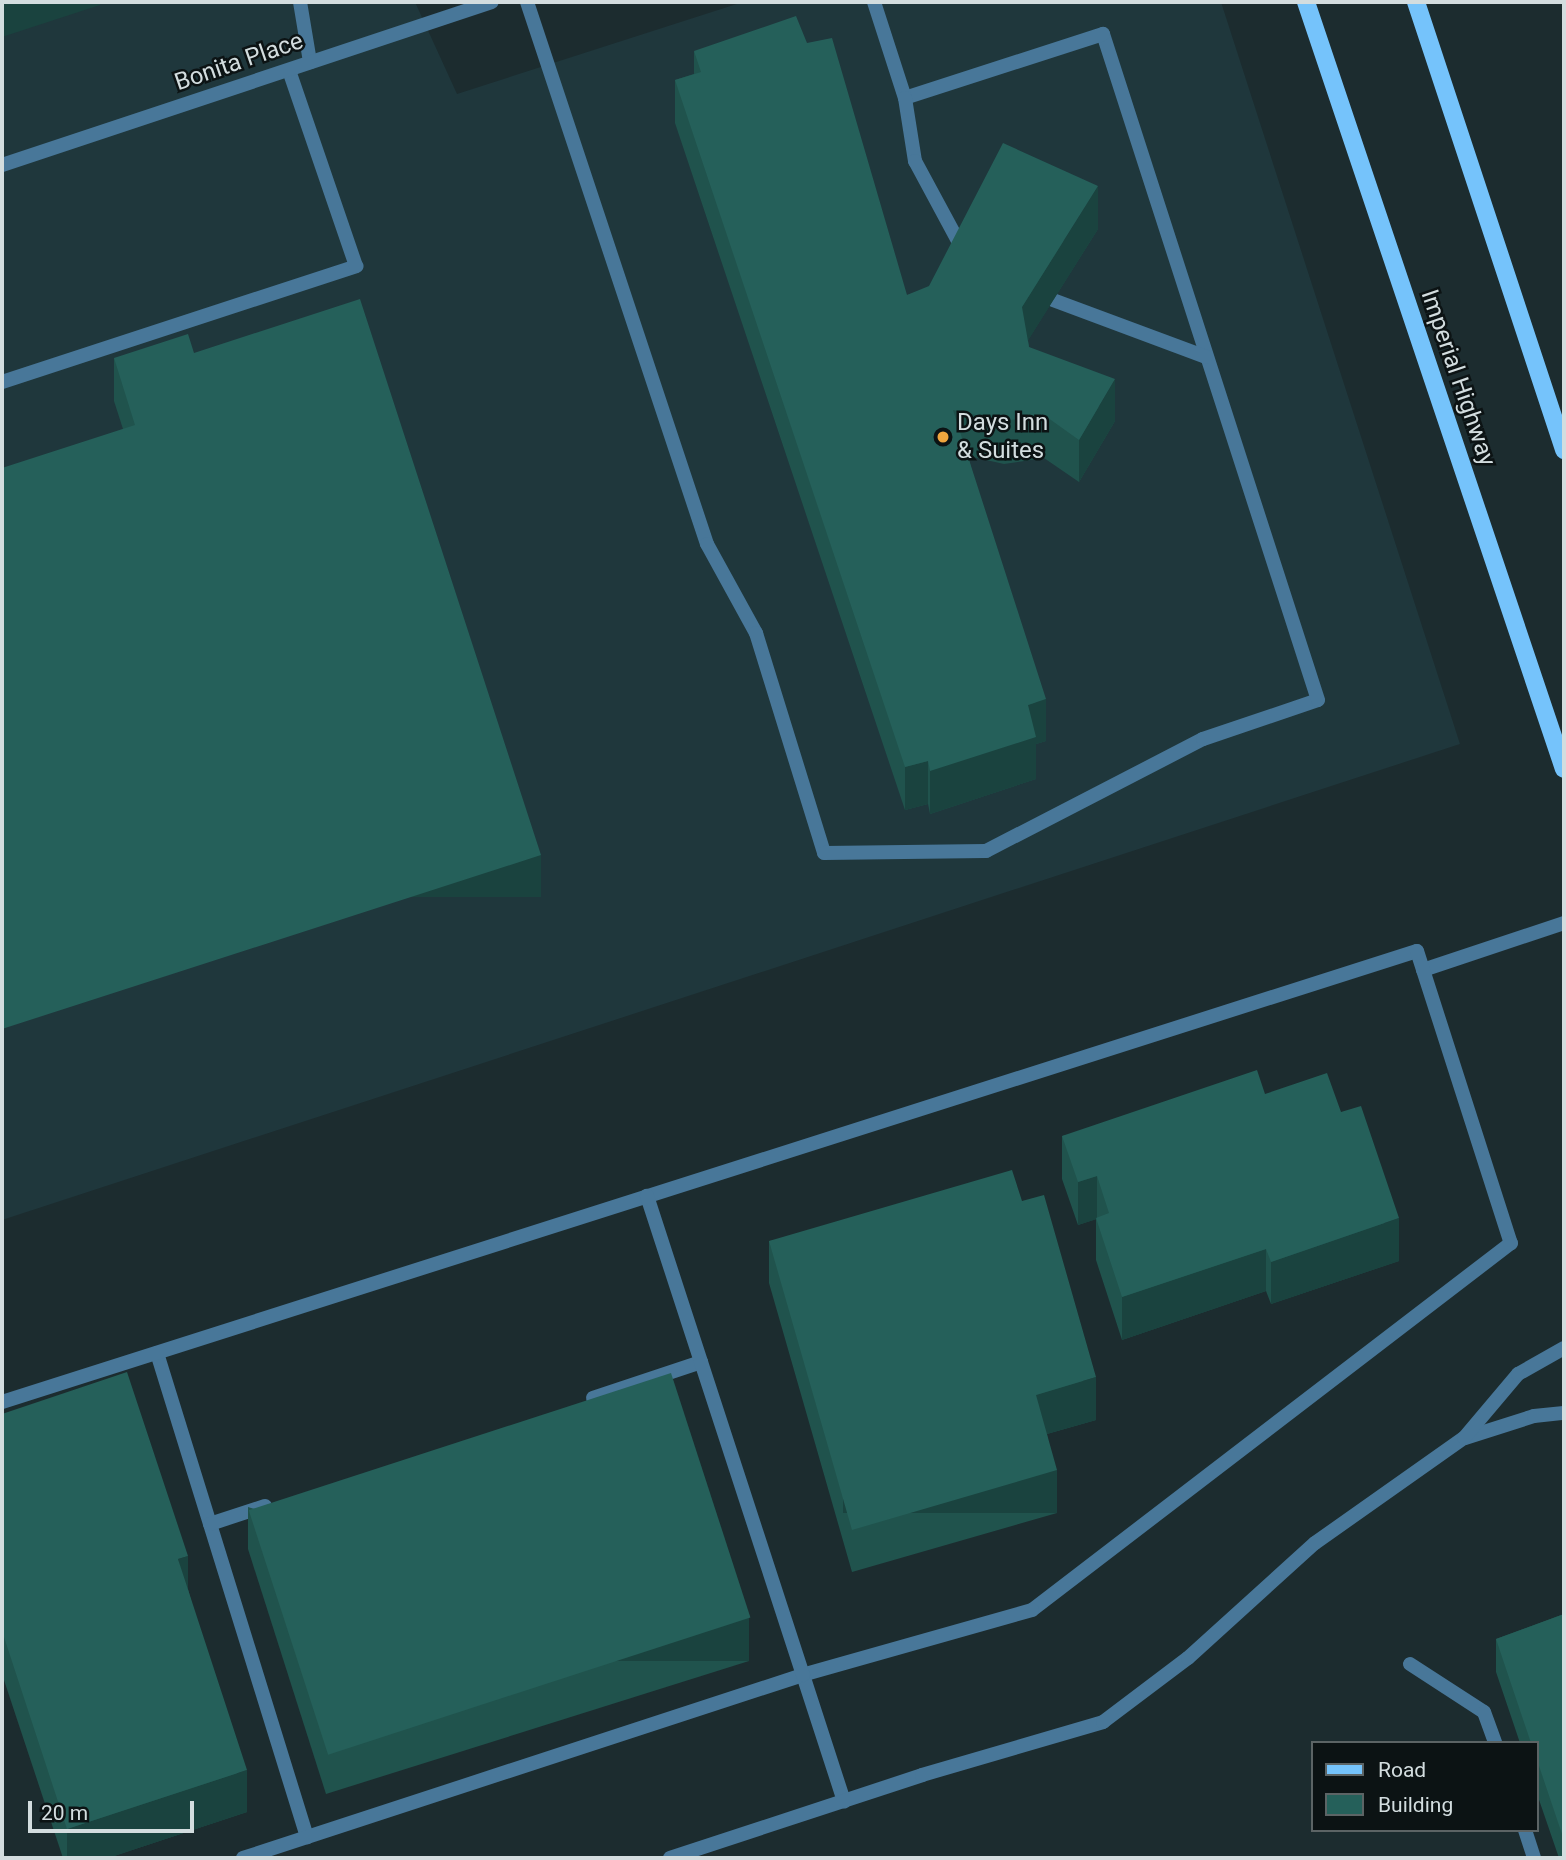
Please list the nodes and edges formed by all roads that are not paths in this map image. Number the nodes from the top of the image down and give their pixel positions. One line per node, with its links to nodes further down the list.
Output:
1 (300, 2): 7 (street)
2 (492, 2): 7 (street, Bonita Place)
3 (527, 2): 13 (street)
4 (874, 2): 9 (street)
5 (1306, 2): 16 (main road, Imperial Highway)
6 (1416, 2): 15 (main road)
7 (310, 62): 8 (street, Bonita Place)
8 (289, 70): 10 (street, Bonita Place); 14 (street)
9 (905, 98): 11 (street); 13 (street)
10 (2, 165)
11 (966, 256)
12 (1053, 300): 13 (street)
13 (1206, 357)
14 (2, 382)
15 (1564, 450)
16 (1564, 769)
17 (1564, 923): 18 (street)
18 (1423, 970): 19 (street); 30 (street)
19 (647, 1196): 21 (street); 22 (street)
20 (1564, 1348): 26 (street)
21 (157, 1353): 23 (street); 28 (street)
22 (701, 1362): 24 (street); 30 (street)
23 (2, 1402)
24 (582, 1402)
25 (1564, 1413): 26 (street)
26 (1464, 1438): 32 (street)
27 (276, 1503): 28 (street)
28 (210, 1524): 34 (street)
29 (1410, 1664): 31 (street)
30 (803, 1675): 32 (street); 34 (street)
31 (1494, 1741)
32 (844, 1801): 36 (street)
33 (1526, 1832): 37 (street)
34 (307, 1837): 35 (street)
35 (243, 1858)
36 (670, 1858)
37 (1534, 1858)

